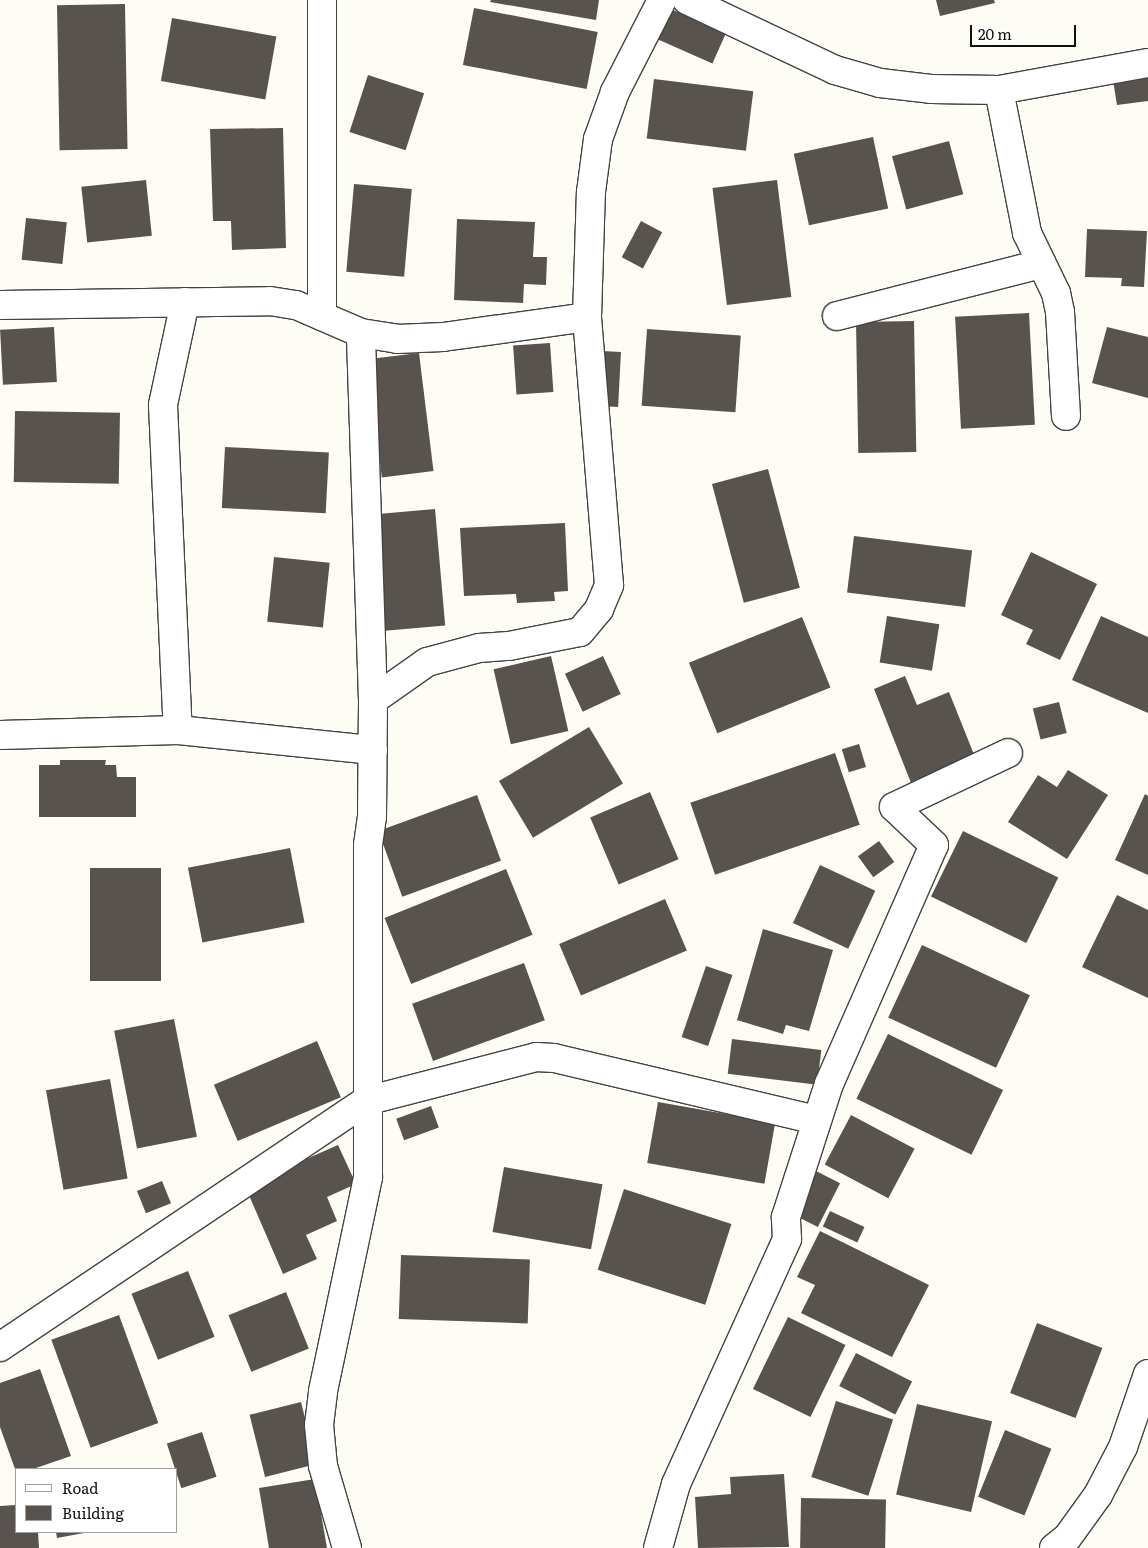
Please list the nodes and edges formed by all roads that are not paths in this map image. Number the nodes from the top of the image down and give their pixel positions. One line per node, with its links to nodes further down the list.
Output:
1 (322, 0): 9 (street)
2 (662, 0): 11 (street)
3 (687, 0): 5 (street)
4 (1148, 63): 5 (street)
5 (1000, 90): 6 (street)
6 (1041, 264): 10 (street); 13 (street)
7 (185, 302): 8 (street); 9 (street); 15 (street)
8 (0, 305)
9 (322, 316): 12 (street)
10 (837, 316)
11 (587, 317): 12 (street); 14 (street)
12 (361, 333): 14 (street)
13 (1066, 416)
14 (373, 700): 17 (street)
15 (178, 730): 16 (street); 17 (street)
16 (0, 735)
17 (372, 750): 19 (street)
18 (1008, 753): 20 (street)
19 (366, 1101): 20 (street); 21 (street); 23 (street)
20 (816, 1120): 24 (street)
21 (0, 1347)
22 (1148, 1374): 25 (street)
23 (348, 1548)
24 (658, 1548)
25 (1054, 1548)

